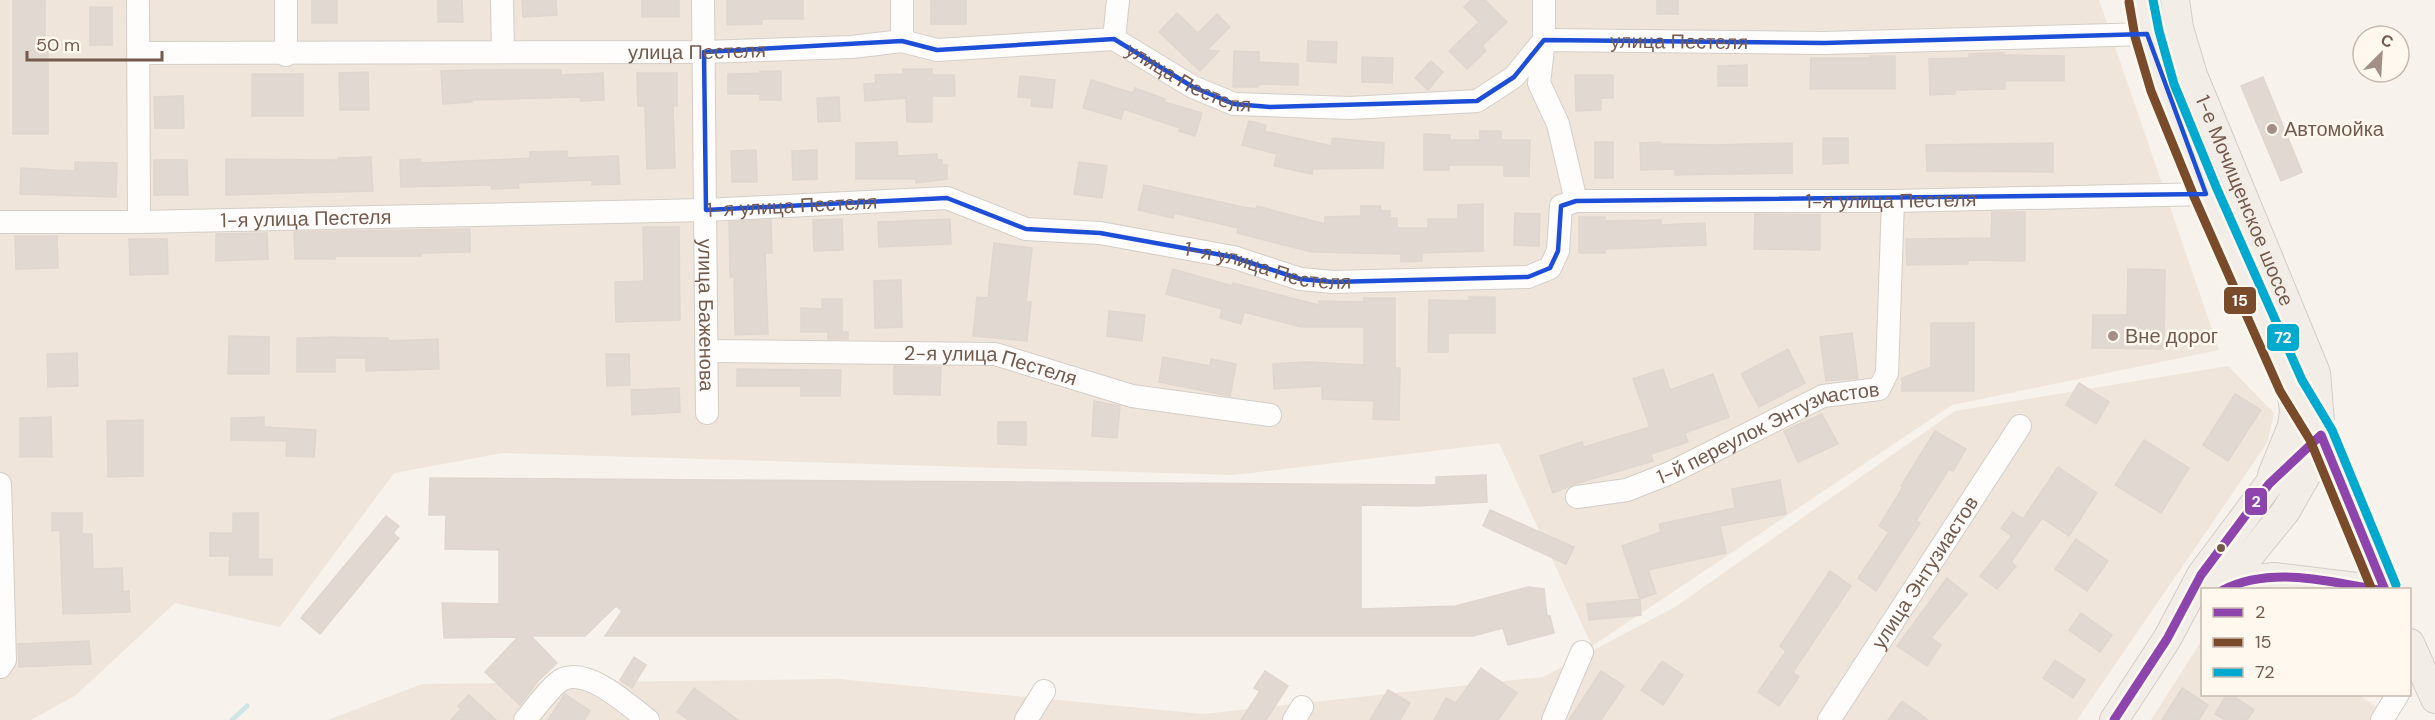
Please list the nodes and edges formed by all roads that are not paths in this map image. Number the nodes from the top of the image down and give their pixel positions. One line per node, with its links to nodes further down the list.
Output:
1 (138, 0): 16 (street)
2 (286, 0): 17 (street)
3 (502, 0): 14 (street)
4 (703, 0): 15 (street, улица Баженова)
5 (902, 0): 13 (street)
6 (1118, 0): 11 (street)
7 (1544, 0): 12 (street)
8 (2140, 0): 10 (main road, 1-е Мочищенское шоссе)
9 (2175, 0): 29 (main road, 1-е Мочищенское шоссе)
10 (2147, 34): 12 (street, улица Пестеля); 18 (main road, 1-е Мочищенское шоссе)
11 (1114, 39): 12 (street, улица Пестеля); 13 (street, улица Пестеля)
12 (1544, 40): 19 (street)
13 (902, 41): 15 (street, улица Пестеля)
14 (503, 52): 15 (street, улица Пестеля); 17 (street, улица Пестеля)
15 (704, 52): 21 (street, улица Баженова)
16 (139, 53): 17 (street, улица Пестеля); 23 (street)
17 (286, 55)
18 (2206, 194): 20 (street, 1-я улица Пестеля); 25 (main road, 1-е Мочищенское шоссе)
19 (1576, 201): 20 (street, 1-я улица Пестеля); 21 (street, 1-я улица Пестеля)
20 (1893, 201): 32 (street, 1-й переулок Энтузиастов)
21 (706, 210): 23 (street, 1-я улица Пестеля); 24 (street, улица Баженова)
22 (0, 222): 23 (street, 1-я улица Пестеля)
23 (139, 222)
24 (706, 351): 26 (street, улица Баженова); 27 (street, 2-я улица Пестеля)
25 (2291, 386): 29 (main road); 31 (main road)
26 (707, 413)
27 (1270, 416)
28 (2020, 426): 50 (street, улица Энтузиастов)
29 (2321, 435): 31 (main road); 34 (main road); 37 (main road)
30 (0, 484): 42 (street)
31 (2269, 484): 33 (main road)
32 (1577, 497)
33 (2252, 506): 34 (main road); 39 (main road)
34 (2274, 526): 35 (main road)
35 (2223, 588): 36 (main road)
36 (2366, 588)
37 (2382, 588)
38 (2201, 608): 39 (main road)
39 (2167, 639): 51 (main road)
40 (1582, 652): 49 (street)
41 (2412, 660): 45 (main road)
42 (0, 667)
43 (1044, 691): 48 (street)
44 (2397, 696): 52 (street)
45 (2435, 699)
46 (525, 720): 47 (street)
47 (648, 720)
48 (1026, 720)
49 (1553, 720)
50 (1829, 720)
51 (2114, 720)
52 (2382, 720)

